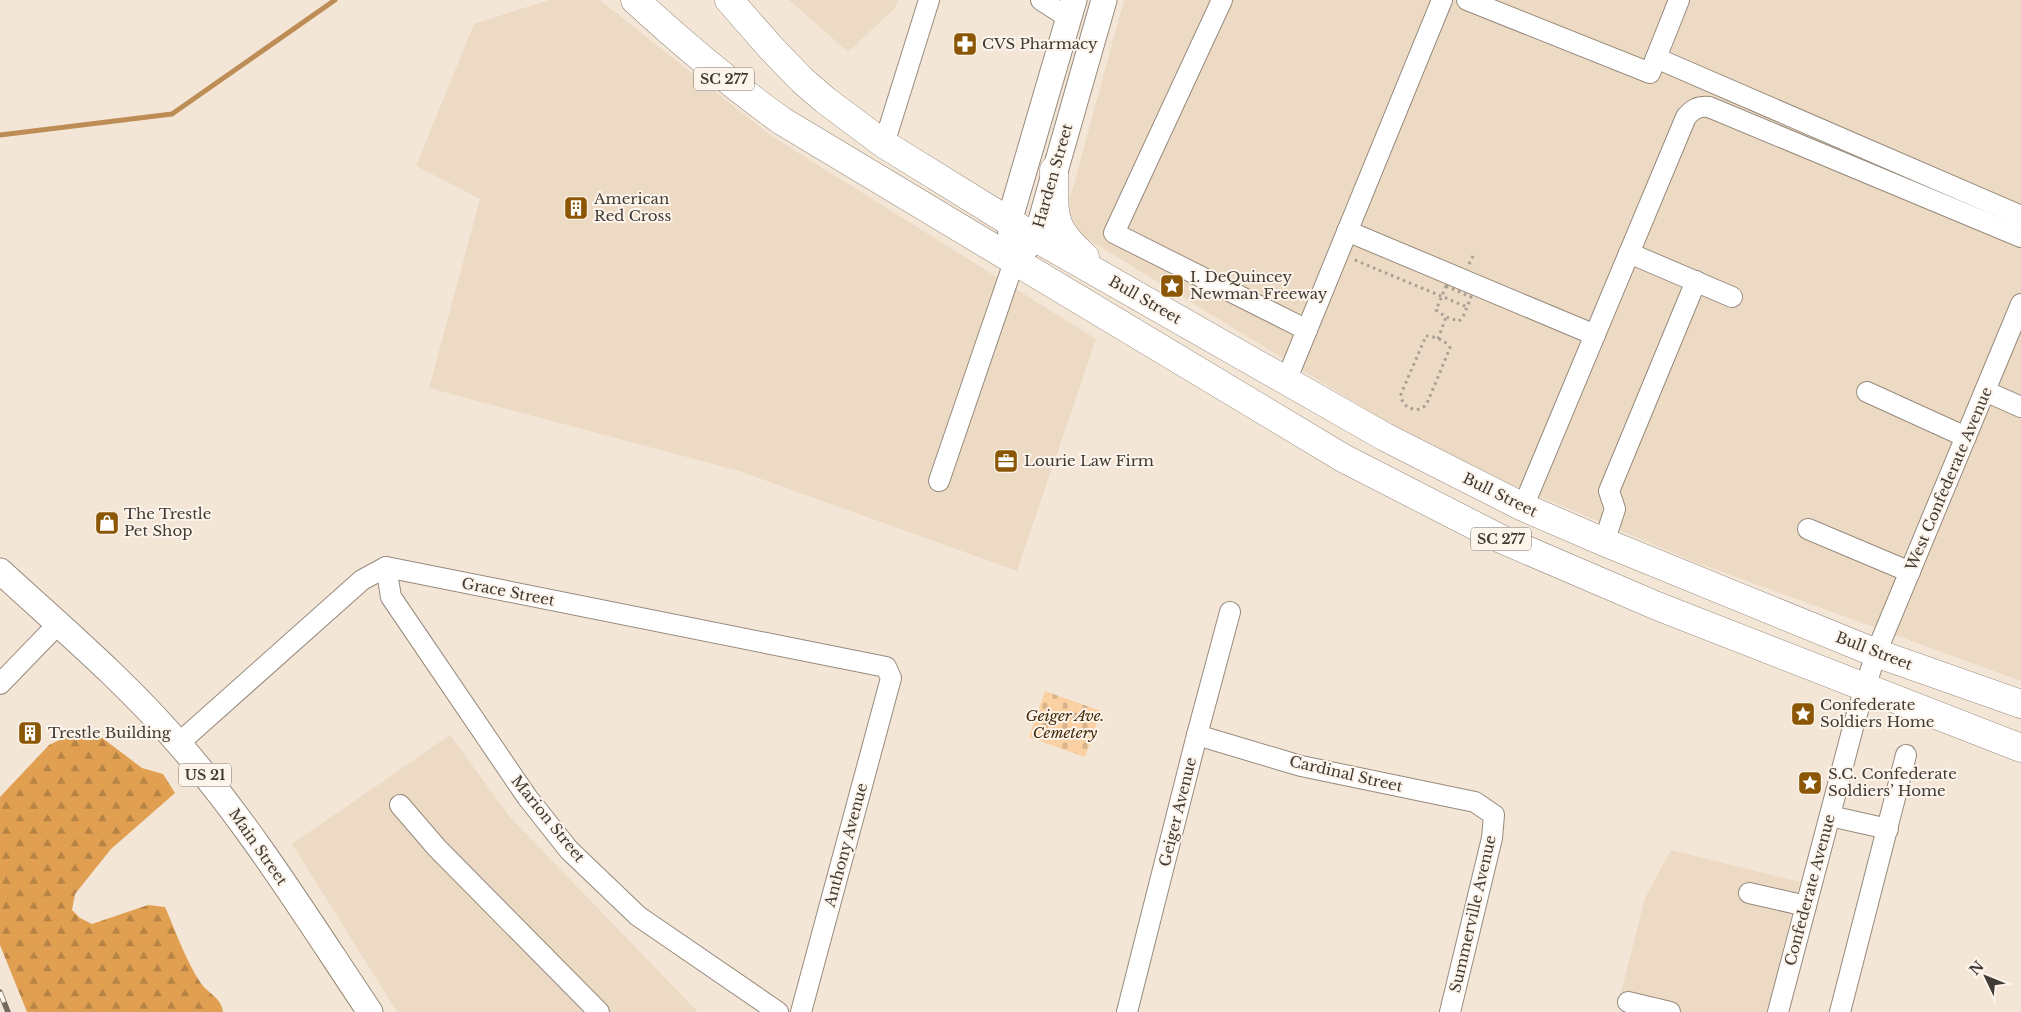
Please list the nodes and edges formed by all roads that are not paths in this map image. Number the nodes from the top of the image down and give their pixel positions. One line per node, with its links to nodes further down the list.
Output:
1 (635, 0): 22 (highway, SC 277)
2 (729, 0): 14 (highway, SC 277)
3 (930, 0): 14 (street)
4 (1041, 0): 10 (street)
5 (1104, 0): 15 (main road, Harden Street)
6 (1222, 0): 27 (street)
7 (1442, 0): 18 (street)
8 (1467, 0): 11 (street)
9 (1679, 0): 11 (street)
10 (1072, 9): 17 (main road, Harden Street)
11 (1656, 58): 12 (street)
12 (1757, 102): 13 (street); 16 (street)
13 (1748, 123): 19 (street); 21 (street)
14 (884, 144): 17 (highway, SC 277)
15 (1054, 170): 20 (main road, Harden Street); 24 (highway)
16 (2021, 216)
17 (1009, 222): 20 (highway, Bull Street / SC 277); 22 (main road, Harden Street)
18 (1347, 231): 27 (street); 28 (street)
19 (2021, 237)
20 (1036, 238): 22 (main road, Harden Street); 24 (highway, Bull Street / SC 277)
21 (1629, 253): 23 (street); 28 (street)
22 (1015, 260): 34 (street); 46 (highway, SC 277)
23 (1696, 281): 25 (street); 37 (street)
24 (1112, 282): 29 (highway, Bull Street / SC 277)
25 (1732, 297)
26 (2021, 304): 30 (street, West Confederate Avenue)
27 (1307, 330): 29 (street)
28 (1595, 335): 35 (street)
29 (1286, 381): 35 (highway, Bull Street / SC 277)
30 (1985, 391): 32 (street); 33 (street, West Confederate Avenue)
31 (1867, 392): 33 (street)
32 (2021, 407)
33 (1966, 437): 40 (street, West Confederate Avenue)
34 (939, 481)
35 (1523, 507): 37 (highway, Bull Street / SC 277)
36 (1808, 529): 40 (street)
37 (1604, 542): 43 (highway, Bull Street / SC 277)
38 (386, 567): 44 (street, Grace Street); 49 (street); 61 (street, Marion Street)
39 (0, 570): 42 (main road, Main Street / US 21)
40 (1910, 572): 43 (street, West Confederate Avenue)
41 (1230, 612): 48 (street, Geiger Avenue)
42 (58, 624): 45 (street); 49 (main road, Main Street / US 21)
43 (1876, 653): 46 (street, Confederate Avenue); 47 (highway, Bull Street / SC 277)
44 (891, 678): 62 (street, Anthony Avenue)
45 (0, 684)
46 (1865, 688): 50 (highway, SC 277); 54 (street, Confederate Avenue)
47 (2021, 704)
48 (1197, 735): 53 (street, Cardinal Street); 63 (street, Geiger Avenue)
49 (179, 743): 59 (main road, Main Street / US 21)
50 (2021, 748)
51 (1906, 755): 55 (street)
52 (400, 805): 60 (street)
53 (1494, 815): 64 (street, Summerville Avenue)
54 (1830, 816): 55 (street); 57 (street, Confederate Avenue)
55 (1888, 829): 67 (street)
56 (1749, 893): 57 (street)
57 (1806, 906): 66 (street, Confederate Avenue)
58 (1628, 1002): 65 (street)
59 (370, 1012)
60 (599, 1012)
61 (778, 1012)
62 (801, 1012)
63 (1127, 1012)
64 (1450, 1012)
65 (1670, 1012)
66 (1778, 1012)
67 (1840, 1012)

